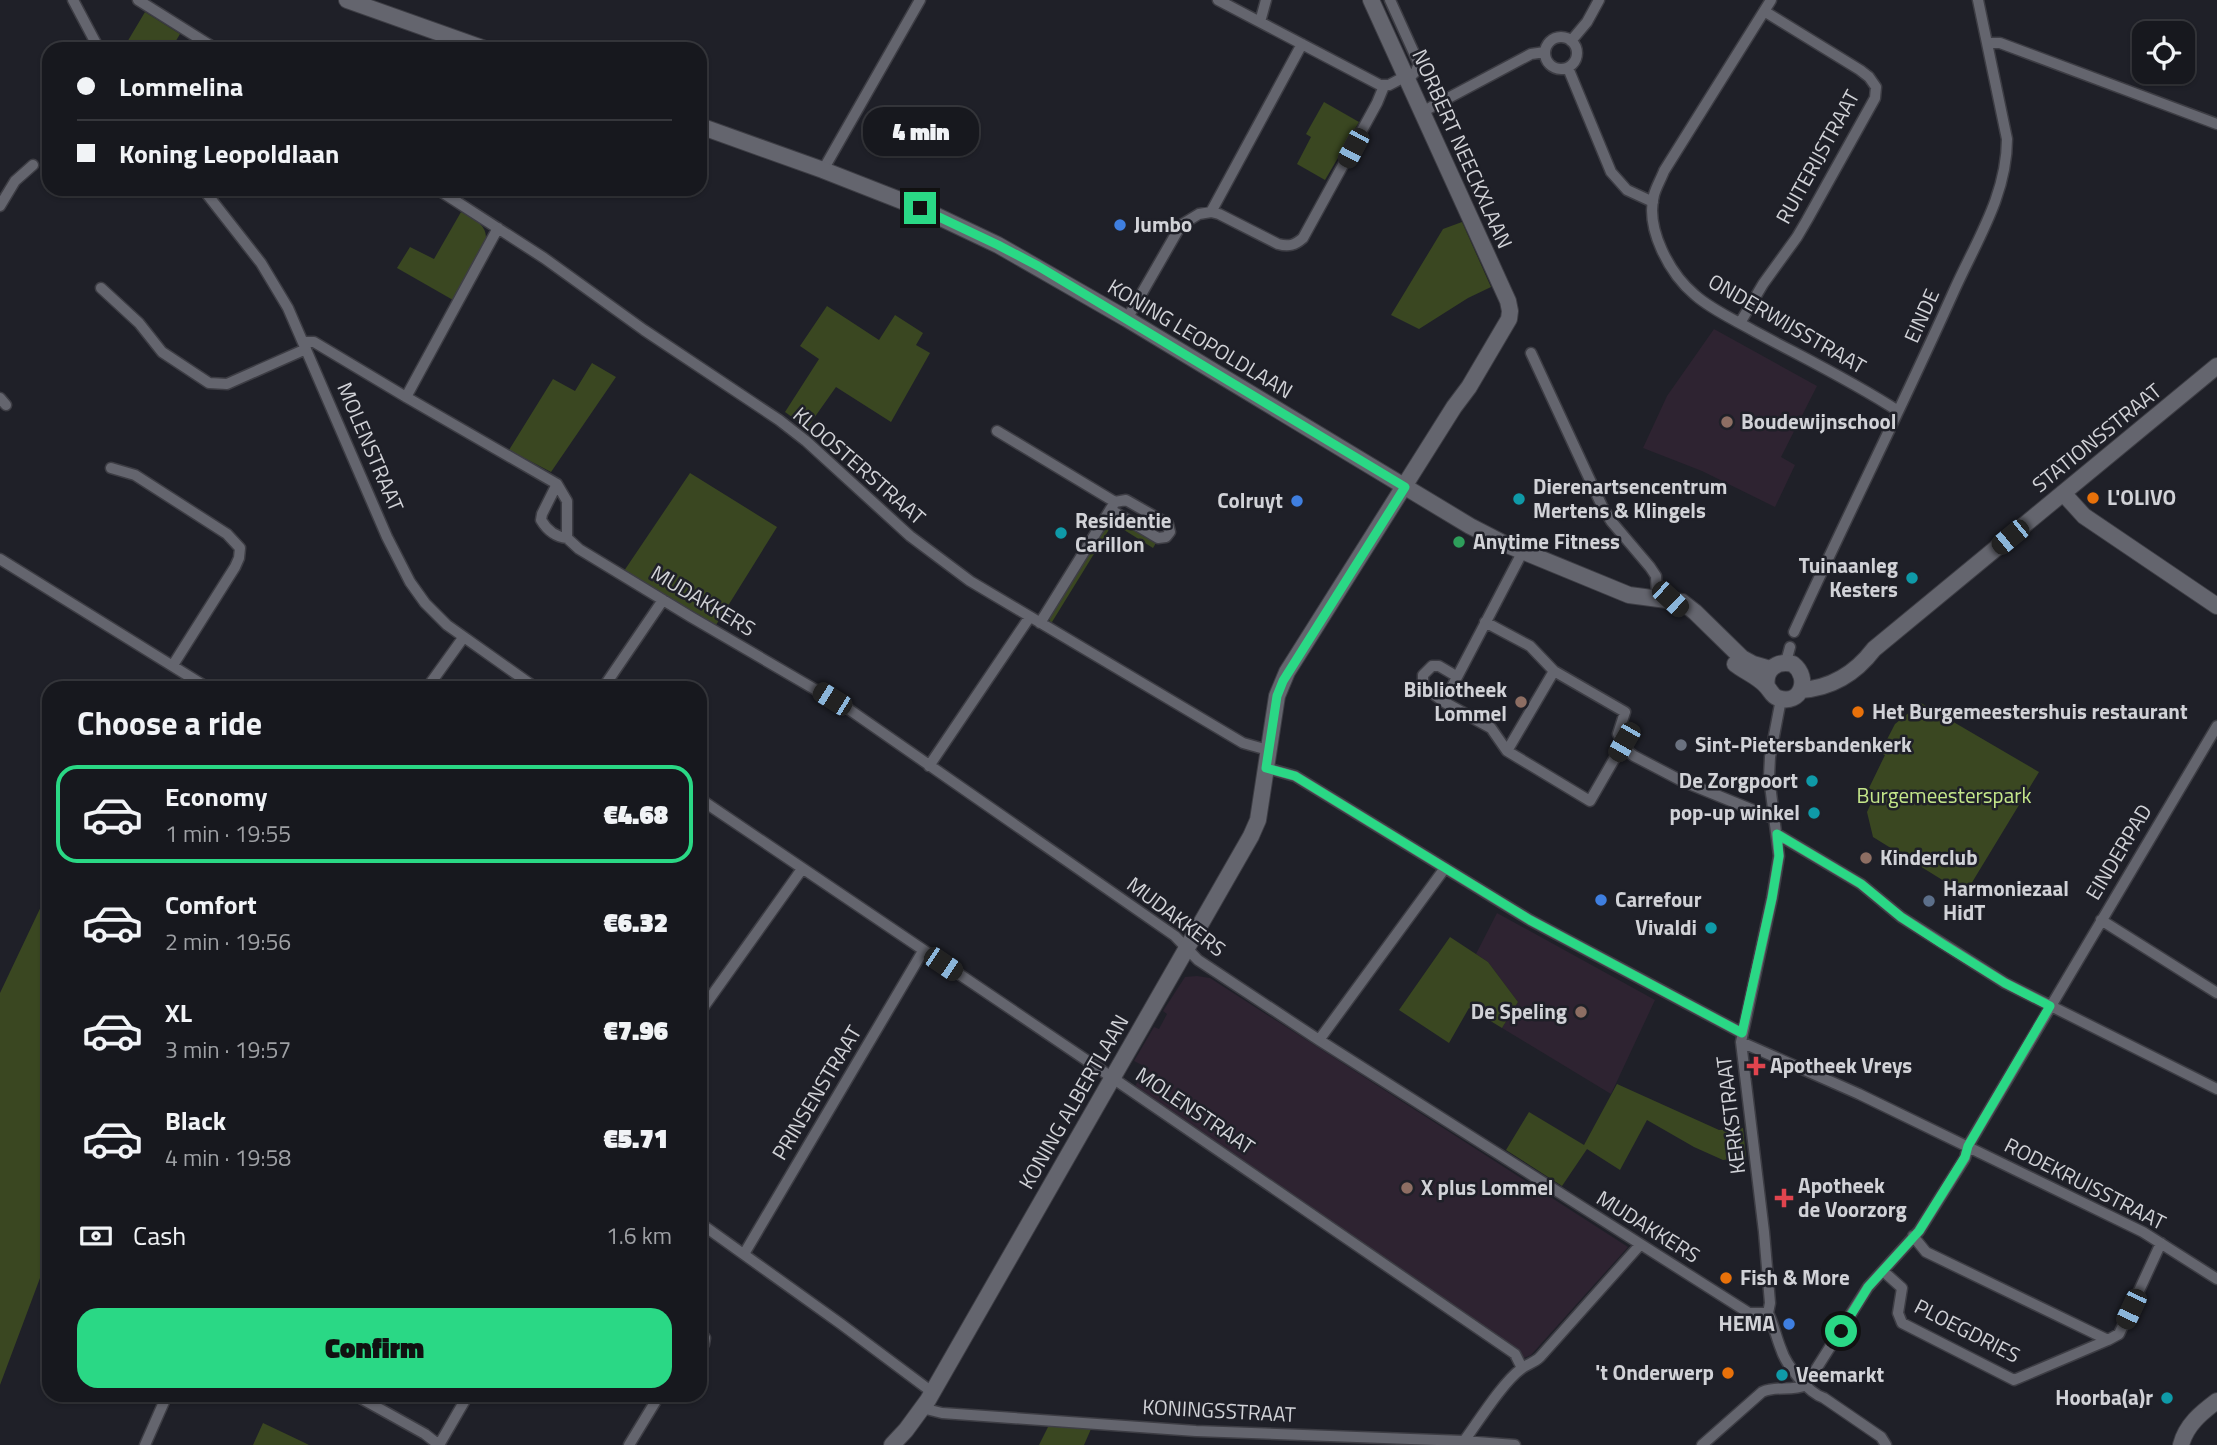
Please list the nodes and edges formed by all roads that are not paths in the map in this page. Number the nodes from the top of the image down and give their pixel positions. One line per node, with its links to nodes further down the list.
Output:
1 (73, 0): 15 (street)
2 (138, 0): 16 (street)
3 (347, 0): 17 (main road)
4 (920, 0): 28 (street)
5 (1218, 0): 13 (street)
6 (1266, 0): 13 (street)
7 (1371, 0): 22 (main road, NORBERT NEECKXLAAN)
8 (1390, 0): 22 (street)
9 (1599, 0): 14 (street)
10 (1771, 0): 12 (street, ONDERWIJSSTRAAT)
11 (1978, 0): 18 (street, EINDE)
12 (1764, 11): 31 (street, ONDERWIJSSTRAAT); 38 (street, RUITERIJSTRAAT)
13 (1261, 22): 19 (street)
14 (1571, 41): 20 (street); 21 (street)
15 (95, 42)
16 (205, 42)
17 (465, 42)
18 (1988, 43): 25 (street); 43 (street, EINDE)
19 (1302, 44): 23 (street); 33 (street)
20 (1545, 52): 21 (street); 24 (street)
21 (1568, 68): 31 (street)
22 (1406, 78): 23 (street); 24 (main road, NORBERT NEECKXLAAN)
23 (1384, 86): 33 (street)
24 (1422, 112): 36 (main road, NORBERT NEECKXLAAN)
25 (2217, 124)
26 (707, 129): 28 (main road, KONING LEOPOLDLAAN)
27 (33, 165): 32 (street)
28 (823, 170): 37 (main road, KONING LEOPOLDLAAN)
29 (208, 196): 39 (street, MOLENSTRAAT)
30 (448, 196): 34 (street, KLOOSTERSTRAAT)
31 (1653, 202): 38 (street, ONDERWIJSSTRAAT)
32 (0, 206)
33 (1211, 212): 37 (street)
34 (498, 228): 42 (street); 56 (street, KLOOSTERSTRAAT)
35 (101, 288): 39 (street)
36 (1510, 316): 47 (main road, KONING ALBERTLAAN)
37 (1127, 319): 47 (main road, KONING LEOPOLDLAAN)
38 (1740, 323): 43 (street, ONDERWIJSSTRAAT)
39 (305, 345): 42 (street); 60 (street, MOLENSTRAAT)
40 (1531, 353): 53 (street)
41 (2217, 366): 48 (main road, STATIONSSTRAAT)
42 (406, 397): 46 (street)
43 (1898, 411): 59 (street, EINDE)
44 (997, 431): 49 (street)
45 (111, 468): 62 (street)
46 (557, 484): 50 (street); 50 (street, MUDAKKERS)
47 (1405, 487): 51 (main road, KONING LEOPOLDLAAN); 76 (main road, KONING ALBERTLAAN)
48 (2063, 493): 55 (main road); 70 (main road, STATIONSSTRAAT)
49 (1113, 506): 49 (street); 58 (street)
50 (567, 538): 54 (street, MUDAKKERS)
51 (1523, 551): 53 (main road, KONING LEOPOLDLAAN); 57 (street)
52 (0, 559): 62 (street)
53 (1664, 598): 61 (main road)
54 (663, 600): 69 (street); 78 (street, MUDAKKERS)
55 (2217, 607)
56 (1029, 618): 58 (street, KLOOSTERSTRAAT); 78 (street)
57 (1485, 622): 64 (street); 65 (street)
58 (1040, 623): 76 (street, KLOOSTERSTRAAT)
59 (1794, 632)
60 (463, 638): 67 (street); 68 (street, MOLENSTRAAT)
61 (1723, 647): 63 (main road); 71 (main road)
62 (173, 665): 66 (street)
63 (1770, 669): 70 (main road); 71 (main road)
64 (1554, 671): 75 (street); 77 (street)
65 (1456, 676): 73 (street); 73 (street)
66 (197, 681)
67 (432, 681)
68 (526, 681)
69 (608, 681)
70 (1801, 682): 72 (main road)
71 (1767, 687): 72 (main road)
72 (1781, 699): 81 (street, KERKSTRAAT)
73 (1444, 702): 77 (street)
74 (2217, 726): 85 (street, EINDERPAD)
75 (1624, 742): 77 (street); 81 (street)
76 (1268, 750): 79 (main road, KONING ALBERTLAAN)
77 (1507, 751)
78 (929, 766): 86 (street, MUDAKKERS)
79 (1266, 768): 83 (street); 86 (main road, KONING ALBERTLAAN)
80 (707, 804): 84 (street, MOLENSTRAAT)
81 (1775, 819): 82 (street, KERKSTRAAT)
82 (1777, 834): 90 (street); 91 (street, KERKSTRAAT)
83 (1445, 868): 91 (street); 92 (street)
84 (803, 869): 87 (street, MOLENSTRAAT); 89 (street)
85 (2101, 920): 88 (street); 90 (street, EINDERPAD)
86 (1186, 948): 92 (street, MUDAKKERS); 93 (main road, KONING ALBERTLAAN)
87 (923, 951): 93 (street, MOLENSTRAAT); 100 (street, PRINSENSTRAAT)
88 (2217, 993)
89 (707, 1002)
90 (2050, 1006): 94 (street); 95 (street, EINDERPAD)
91 (1742, 1037): 95 (street, RODEKRUISSTRAAT); 103 (street, KERKSTRAAT)
92 (1319, 1040): 99 (street, MUDAKKERS)
93 (1112, 1078): 105 (street, MOLENSTRAAT); 107 (main road, KONING ALBERTLAAN)
94 (2217, 1089)
95 (1968, 1146): 97 (street, EINDERPAD); 98 (street, RODEKRUISSTRAAT)
96 (707, 1228): 100 (street)
97 (1913, 1236): 101 (street, EINDERPAD); 104 (street)
98 (2161, 1243): 102 (street, RODEKRUISSTRAAT); 104 (street, PLOEGDRIES)
99 (1640, 1245): 103 (street, MUDAKKERS); 105 (street)
100 (744, 1254): 107 (street)
101 (1883, 1271): 104 (street, PLOEGDRIES); 106 (street, EINDERPAD)
102 (2217, 1279)
103 (1768, 1313): 106 (street, KERKSTRAAT)
104 (2108, 1340)
105 (1522, 1368): 114 (street)
106 (1806, 1385): 120 (street); 121 (street, KERKSTRAAT)
107 (932, 1392): 113 (main road, KONING ALBERTLAAN)
108 (2217, 1401): 122 (main road)
109 (164, 1402): 115 (street)
110 (368, 1402): 116 (street)
111 (464, 1402): 116 (street)
112 (656, 1402): 117 (street)
113 (922, 1408): 114 (street, KONINGSSTRAAT); 118 (main road, KONING ALBERTLAAN)
114 (1464, 1441): 119 (street, KONINGSSTRAAT)
115 (145, 1445)
116 (439, 1445)
117 (629, 1445)
118 (892, 1445)
119 (1515, 1445)
120 (1702, 1445)
121 (1886, 1445)
122 (2181, 1445)

